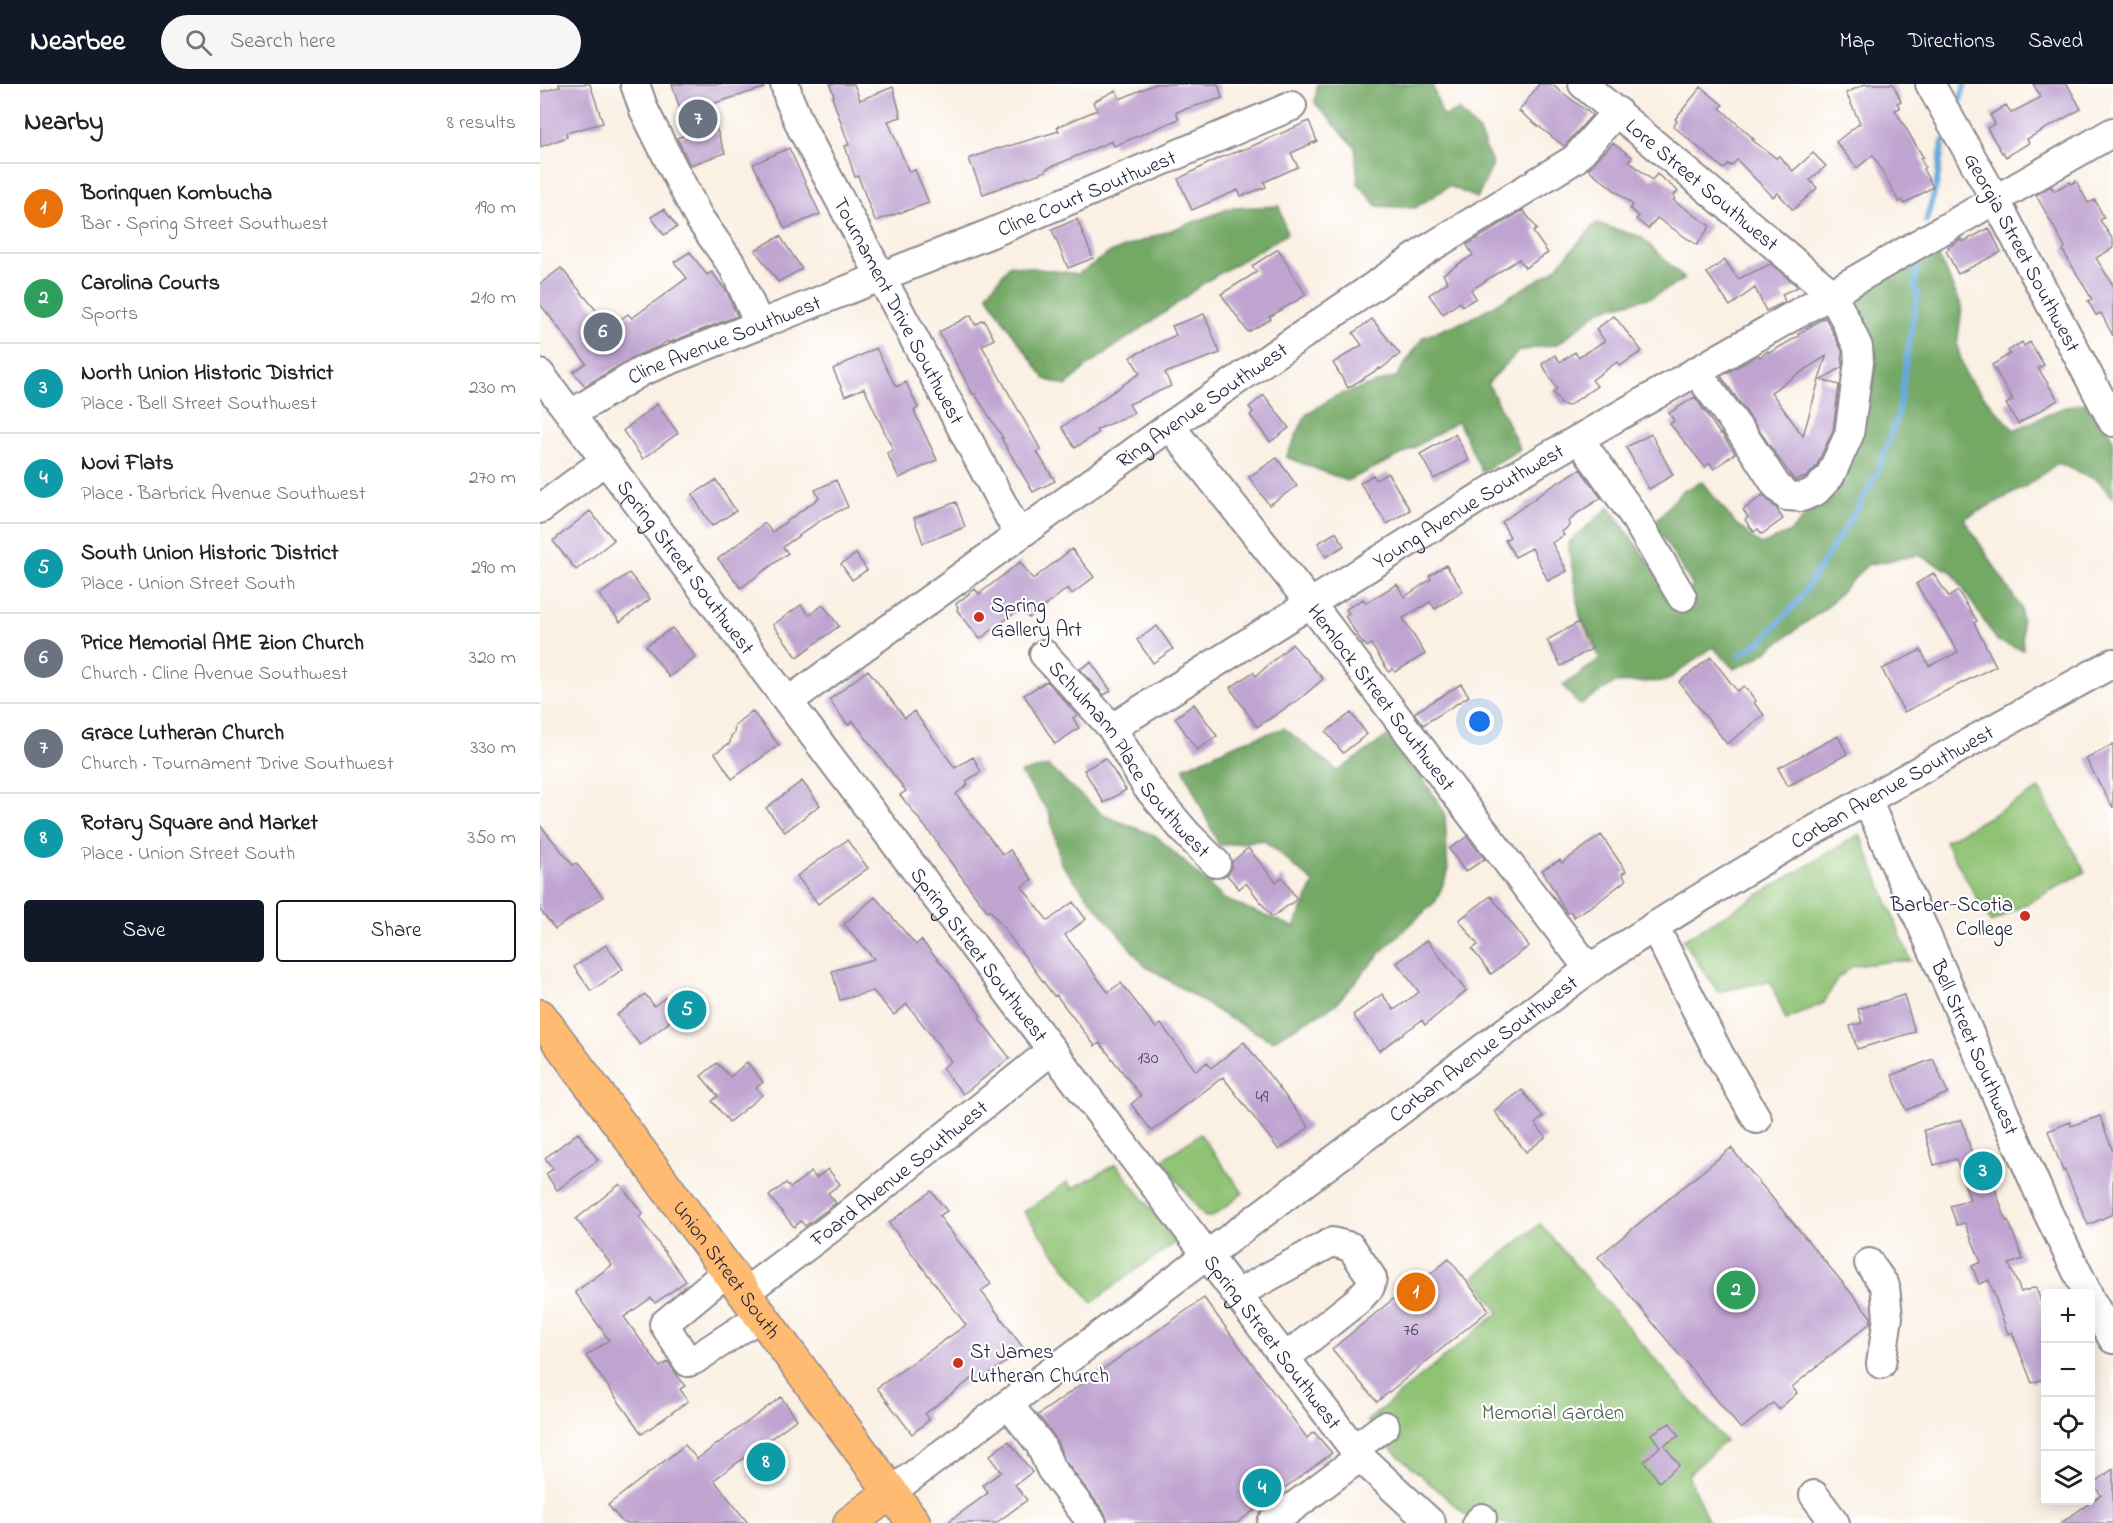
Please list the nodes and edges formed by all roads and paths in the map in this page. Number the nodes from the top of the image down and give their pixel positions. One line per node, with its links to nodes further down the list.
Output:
1 (635, 84): 11 (street)
2 (785, 84): 9 (street, Tournament Drive Southwest)
3 (1583, 84): 6 (street, Lore Street Southwest)
4 (1930, 84): 8 (street, Georgia Street Southwest)
5 (1292, 106): 9 (street, Cline Court Southwest)
6 (1617, 111): 10 (street, Lore Street Southwest); 16 (street, Ring Avenue Southwest)
7 (2113, 132): 8 (street, Young Avenue Southwest)
8 (1995, 199): 10 (street, Young Avenue Southwest); 15 (street, Georgia Street Southwest)
9 (882, 275): 11 (street, Cline Avenue Southwest); 20 (street, Tournament Drive Southwest)
10 (1826, 289): 12 (street, Young Avenue Southwest); 12 (street)
11 (759, 324): 14 (street, Cline Avenue Southwest)
12 (1696, 370): 17 (street, Young Avenue Southwest)
13 (540, 374): 14 (street, Spring Street Southwest)
14 (572, 414): 18 (street, Spring Street Southwest)
15 (2113, 422)
16 (1170, 426): 20 (street, Ring Avenue Southwest); 22 (street, Hemlock Street Southwest)
17 (1579, 439): 21 (street); 22 (street, Young Avenue Southwest)
18 (606, 460): 19 (street); 25 (street, Spring Street Southwest)
19 (540, 509)
20 (1019, 535): 25 (street, Ring Avenue Southwest)
21 (1682, 597)
22 (1310, 603): 26 (street, Young Avenue Southwest); 30 (street, Hemlock Street Southwest)
23 (1044, 654): 26 (street, Schulmann Place Southwest)
24 (2113, 663): 27 (street, Corban Avenue Southwest)
25 (789, 702): 32 (street, Spring Street Southwest)
26 (1112, 728): 28 (street, Schulmann Place Southwest)
27 (1867, 800): 29 (street, Corban Avenue Southwest); 36 (street, Bell Street Southwest)
28 (1216, 863)
29 (1654, 926): 30 (street, Corban Avenue Southwest); 33 (street)
30 (1589, 969): 34 (street, Corban Avenue Southwest)
31 (540, 1016): 37 (main road, Union Street South)
32 (1052, 1050): 34 (street, Spring Street Southwest); 37 (street, Foard Avenue Southwest)
33 (1757, 1119)
34 (1207, 1255): 38 (street, Spring Street Southwest); 43 (street, Corban Avenue Southwest)
35 (1869, 1263): 42 (street)
36 (2086, 1289)
37 (744, 1293): 46 (main road, Union Street South)
38 (1237, 1294): 41 (street, Spring Street Southwest); 41 (street)
39 (2095, 1306): 40 (street)
40 (2113, 1339)
41 (1285, 1358): 45 (street, Spring Street Southwest)
42 (1881, 1364)
43 (1008, 1404): 46 (street, Corban Avenue Southwest); 50 (street)
44 (1385, 1426): 45 (street)
45 (1357, 1453): 51 (street); 52 (street, Spring Street Southwest)
46 (891, 1492): 48 (main road); 49 (main road, Union Street South)
47 (1814, 1496): 53 (street)
48 (850, 1523)
49 (914, 1523)
50 (1092, 1523)
51 (1272, 1523)
52 (1431, 1523)
53 (1835, 1523)

